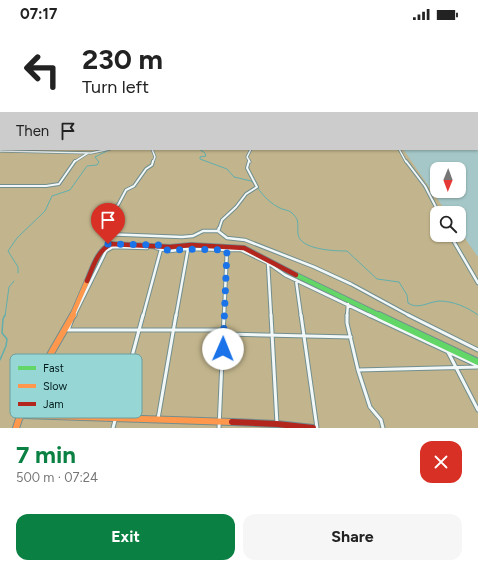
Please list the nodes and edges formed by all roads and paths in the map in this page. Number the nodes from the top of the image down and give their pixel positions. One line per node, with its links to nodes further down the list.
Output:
1 (105, 150): 6 (street)
2 (152, 150): 9 (street)
3 (250, 150): 9 (street)
4 (400, 150): 8 (street)
5 (0, 151): 6 (street)
6 (91, 153): 7 (street)
7 (0, 186)
8 (435, 206)
9 (218, 231): 30 (street)
10 (454, 242): 17 (street)
11 (162, 247): 12 (street); 14 (street); 20 (street); 21 (street); 25 (street)
12 (188, 249): 13 (street); 22 (street)
13 (227, 250): 14 (street); 23 (street)
14 (260, 257): 15 (street)
15 (268, 261): 16 (street); 18 (street); 26 (street)
16 (296, 280): 18 (street); 27 (street)
17 (478, 283)
18 (323, 290): 19 (street); 29 (street)
19 (348, 304): 28 (street); 31 (street)
20 (139, 329): 21 (street); 22 (street); 33 (street)
21 (68, 330): 25 (street)
22 (173, 330): 23 (street); 41 (street)
23 (223, 330): 24 (street)
24 (223, 334): 26 (street); 42 (street)
25 (62, 335): 32 (street)
26 (273, 336): 27 (street); 43 (street)
27 (304, 336): 28 (street); 48 (street)
28 (351, 337): 37 (street)
29 (446, 346): 31 (street); 34 (street)
30 (478, 350)
31 (448, 351): 35 (street); 36 (street)
32 (51, 354)
33 (133, 354)
34 (478, 362)
35 (478, 367): 36 (street)
36 (457, 369): 37 (street); 38 (street)
37 (358, 370): 49 (street)
38 (478, 410)
39 (20, 418): 44 (street)
40 (116, 418): 41 (street); 45 (street)
41 (158, 420): 42 (street)
42 (219, 421): 43 (street); 46 (street)
43 (277, 424): 47 (street)
44 (16, 428)
45 (113, 428)
46 (219, 428)
47 (312, 428)
48 (317, 428)
49 (383, 428)

